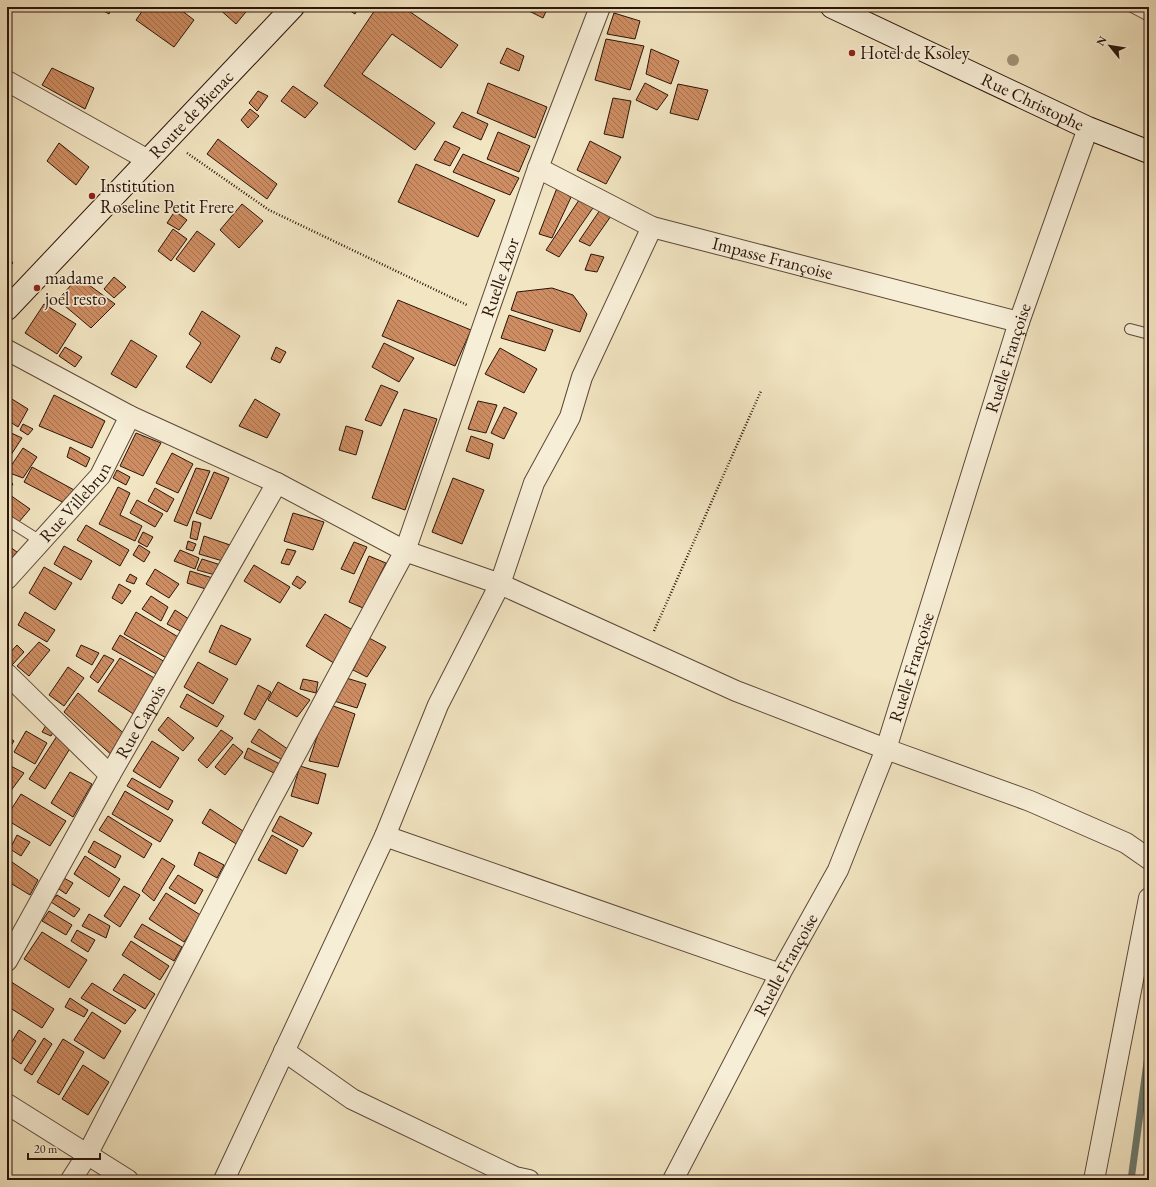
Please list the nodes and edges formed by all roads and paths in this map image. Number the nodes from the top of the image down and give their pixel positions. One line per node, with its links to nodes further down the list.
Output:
1 (293, 7): 8 (main road, Route de Bienac)
2 (600, 7): 11 (street, Ruelle Azor)
3 (832, 7): 7 (main road, Rue Christophe)
4 (1132, 7): 5 (lane)
5 (1149, 16)
6 (7, 80): 10 (street)
7 (1088, 128): 9 (main road, Rue Christophe); 15 (street, Ruelle Françoise)
8 (168, 140): 10 (main road, Route de Bienac); 14 (path)
9 (1149, 152)
10 (148, 160): 13 (main road, Route de Bienac)
11 (538, 168): 12 (street, Impasse Françoise); 14 (street, Ruelle Azor)
12 (652, 227): 15 (street, Impasse Françoise); 26 (street)
13 (7, 310)
14 (487, 314): 24 (street, Ruelle Azor)
15 (1019, 322): 29 (street, Ruelle Françoise)
16 (1130, 329): 17 (lane)
17 (1149, 334)
18 (7, 350): 20 (street)
19 (760, 392): 27 (path)
20 (130, 416): 21 (street); 23 (street, Rue Villebrun)
21 (277, 483): 24 (street); 30 (street, Rue Capois)
22 (7, 520): 23 (lane)
23 (42, 542): 25 (street, Rue Villebrun)
24 (406, 551): 26 (street); 38 (street, Ruelle Azor)
25 (7, 579)
26 (500, 584): 27 (street); 31 (street)
27 (646, 650): 29 (street)
28 (7, 674): 30 (street)
29 (886, 748): 32 (street); 35 (street, Ruelle Françoise)
30 (110, 775): 34 (street, Rue Capois)
31 (385, 836): 35 (street); 36 (street)
32 (1149, 859)
33 (1149, 898): 44 (street)
34 (7, 961)
35 (780, 974): 43 (street, Ruelle Françoise)
36 (284, 1052): 41 (street); 42 (street)
37 (7, 1104): 38 (street)
38 (87, 1155): 39 (street, Ruelle Azor); 40 (street)
39 (71, 1180)
40 (128, 1180)
41 (224, 1180)
42 (529, 1180)
43 (673, 1180)
44 (1094, 1180)

